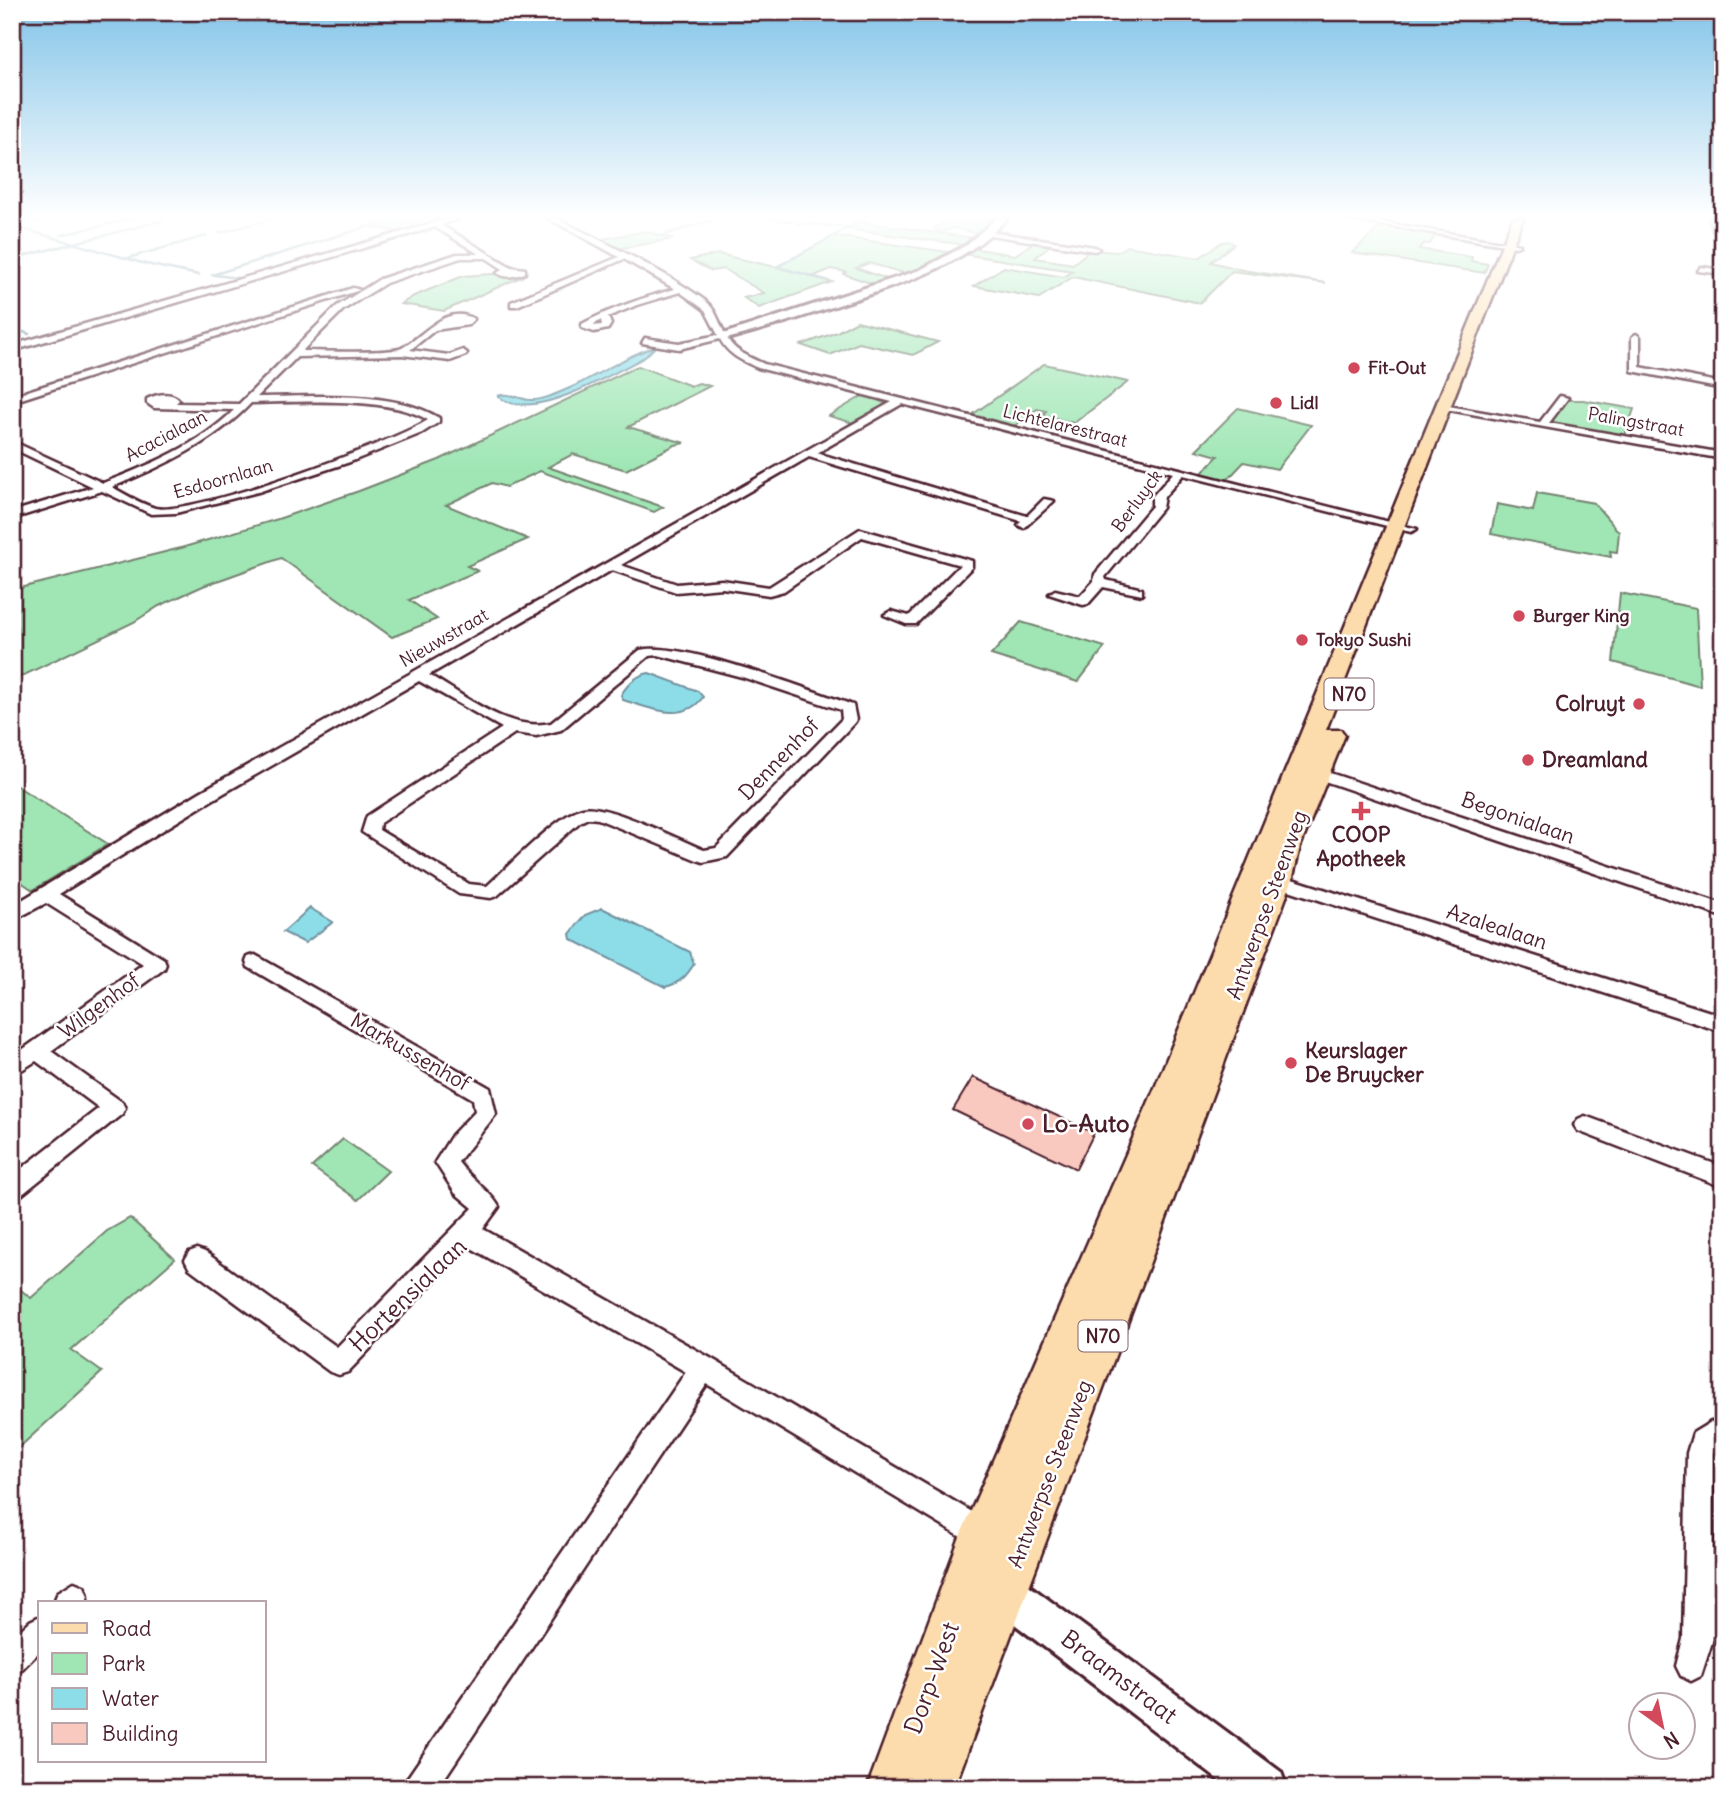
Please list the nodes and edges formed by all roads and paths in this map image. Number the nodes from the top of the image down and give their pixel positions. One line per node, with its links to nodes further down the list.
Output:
1 (169, 302): 17 (street)
2 (316, 302): 9 (street)
3 (350, 302): 11 (street, Acacialaan)
4 (519, 302): 10 (street)
5 (637, 302): 12 (street)
6 (702, 302): 14 (street, Lichtelarestraat)
7 (835, 302): 14 (street)
8 (1489, 302): 27 (main road, Antwerpse Steenweg / N70)
9 (310, 304): 11 (street); 23 (street)
10 (514, 304)
11 (340, 308): 20 (street, Acacialaan)
12 (603, 316)
13 (435, 328): 18 (street)
14 (723, 336): 16 (street); 24 (street, Lichtelarestraat)
15 (1636, 337): 21 (street)
16 (645, 341)
17 (12, 348)
18 (402, 352): 19 (street); 20 (street)
19 (463, 353)
20 (296, 354): 25 (street, Acacialaan)
21 (1723, 386)
22 (1563, 398): 29 (street, Palingstraat)
23 (12, 399)
24 (899, 402): 32 (street, Nieuwstraat); 34 (street, Lichtelarestraat)
25 (246, 403): 26 (street, Acacialaan); 28 (street, Esdoornlaan); 35 (street, Acacialaan)
26 (166, 404)
27 (1448, 408): 29 (street, Palingstraat); 38 (main road, Antwerpse Steenweg / N70)
28 (410, 409): 30 (street); 30 (street, Esdoornlaan)
29 (1543, 424): 33 (street, Palingstraat)
30 (409, 435): 35 (street, Esdoornlaan)
31 (12, 444): 35 (street, Esdoornlaan)
32 (809, 454): 36 (street); 39 (street, Nieuwstraat)
33 (1723, 456)
34 (1179, 473): 38 (street, Lichtelarestraat); 40 (street, Berluyck)
35 (102, 487): 37 (street, Acacialaan)
36 (1048, 501)
37 (12, 516)
38 (1404, 528): 46 (main road, Antwerpse Steenweg / N70)
39 (611, 566): 43 (street); 44 (street, Nieuwstraat)
40 (1100, 582): 41 (street); 42 (street, Berluyck)
41 (1138, 592)
42 (1055, 594)
43 (891, 615)
44 (418, 675): 45 (street, Dennenhof); 48 (street, Nieuwstraat)
45 (512, 728): 45 (street, Dennenhof)
46 (1308, 770): 47 (main road, Antwerpse Steenweg / N70); 49 (street, Begonialaan)
47 (1268, 877): 52 (street, Azalealaan); 62 (main road, Antwerpse Steenweg / N70); 62 (main road, Antwerpse Steenweg / N70)
48 (45, 894): 50 (street, Nieuwstraat); 53 (street, Wilgenhof)
49 (1723, 911)
50 (12, 915)
51 (255, 962): 58 (street, Markussenhof)
52 (1723, 1024)
53 (37, 1051): 54 (street, Wilgenhof); 57 (street, Wilgenhof)
54 (12, 1068)
55 (1585, 1125): 56 (street)
56 (1723, 1177)
57 (12, 1189)
58 (466, 1232): 59 (street, Hortensialaan); 60 (street, Hortensialaan)
59 (197, 1260)
60 (703, 1368): 62 (street, Hortensialaan); 66 (street)
61 (1723, 1434): 65 (street)
62 (995, 1562): 67 (main road, Dorp-West / N70); 68 (main road, Dorp-West / N70); 69 (street, Braamstraat)
63 (38, 1633): 64 (street)
64 (12, 1659)
65 (1691, 1667)
66 (419, 1788)
67 (892, 1788)
68 (929, 1788)
69 (1265, 1788)

